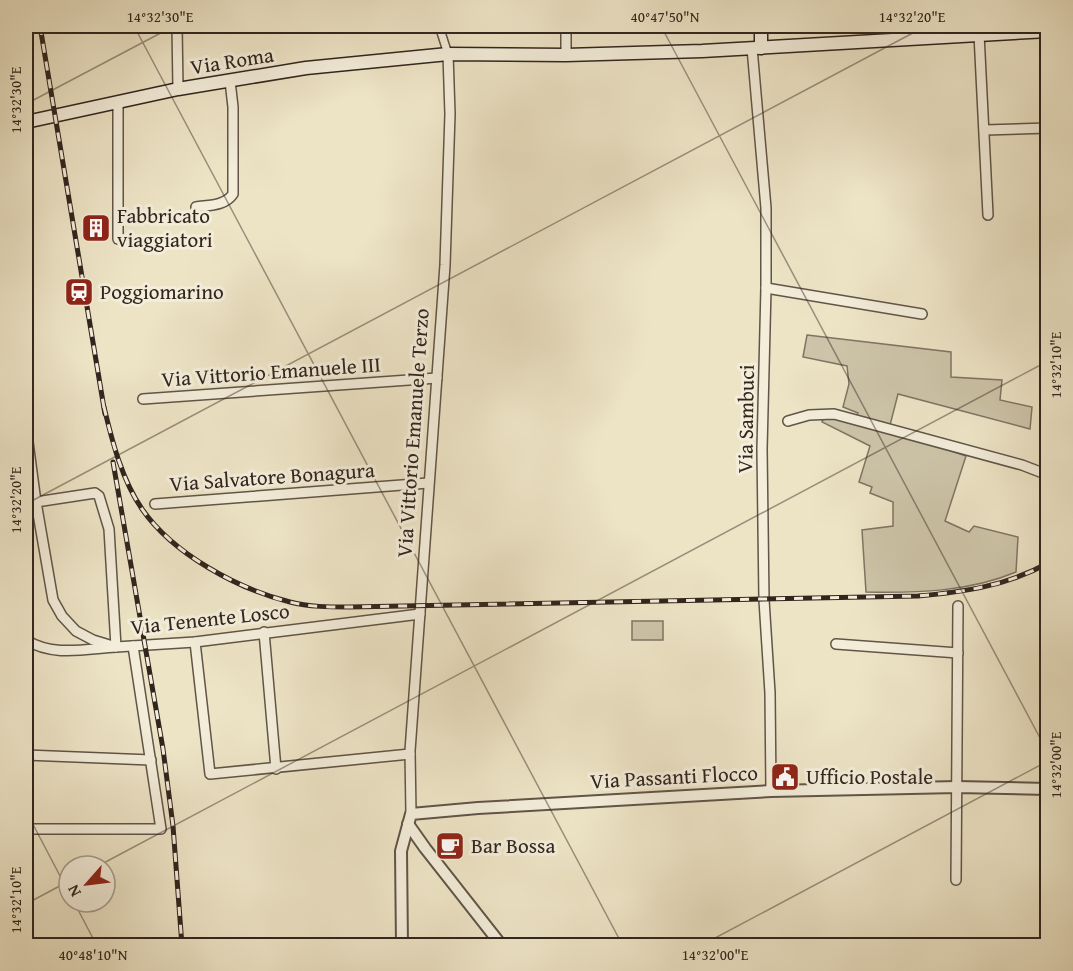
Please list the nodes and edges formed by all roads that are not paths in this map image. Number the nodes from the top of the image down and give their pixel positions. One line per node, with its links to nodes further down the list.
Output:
1 (177, 26): 11 (street)
2 (439, 26): 8 (street)
3 (566, 26): 9 (street)
4 (761, 26): 7 (main road)
5 (1047, 31): 6 (main road, Via Roma)
6 (979, 34): 7 (main road, Via Roma); 15 (street)
7 (756, 48): 9 (main road, Via Roma); 19 (street, Via Sambuci)
8 (448, 54): 9 (main road, Via Roma); 10 (main road, Via Roma); 21 (street, Via Vittorio Emanuele Terzo)
9 (566, 55)
10 (230, 81): 11 (main road, Via Roma); 16 (street)
11 (178, 89): 12 (main road, Via Roma)
12 (118, 103): 13 (main road, Via Roma); 18 (street)
13 (26, 122)
14 (1047, 128): 15 (street)
15 (985, 130): 17 (street)
16 (196, 207)
17 (988, 215)
18 (118, 239)
19 (766, 288): 20 (street); 44 (street, Via Sambuci)
20 (922, 315)
21 (437, 378): 22 (street, Via Vittorio Emanuele III); 26 (street, Via Vittorio Emanuele Terzo)
22 (143, 399)
23 (788, 421): 25 (street)
24 (26, 426): 27 (street, Via Tenente Losco)
25 (1047, 475)
26 (428, 483): 28 (street, Via Salvatore Bonagura); 30 (street, Via Vittorio Emanuele Terzo)
27 (36, 502): 35 (street, Via Tenente Losco); 35 (street)
28 (155, 504)
29 (958, 606): 37 (street)
30 (420, 614): 31 (street, Via Tenente Losco); 38 (street, Via Vittorio Emanuele Terzo)
31 (264, 632): 33 (street, Via Tenente Losco); 41 (street)
32 (26, 640): 35 (street)
33 (195, 642): 36 (street, Via Tenente Losco); 41 (street)
34 (836, 644): 37 (street)
35 (116, 646): 36 (street, Via Tenente Losco)
36 (133, 646): 40 (street)
37 (958, 653): 42 (street)
38 (410, 754): 41 (street); 45 (street, Via Vittorio Emanuele Terzo)
39 (26, 755): 40 (street)
40 (151, 760): 46 (street)
41 (276, 769)
42 (957, 787): 43 (street, Via Passanti Flocco); 44 (street, Via Passanti Flocco); 47 (street)
43 (1047, 789)
44 (771, 791): 45 (street, Via Passanti Flocco)
45 (409, 819): 48 (street); 49 (street)
46 (26, 829)
47 (956, 880)
48 (402, 945)
49 (502, 945)

